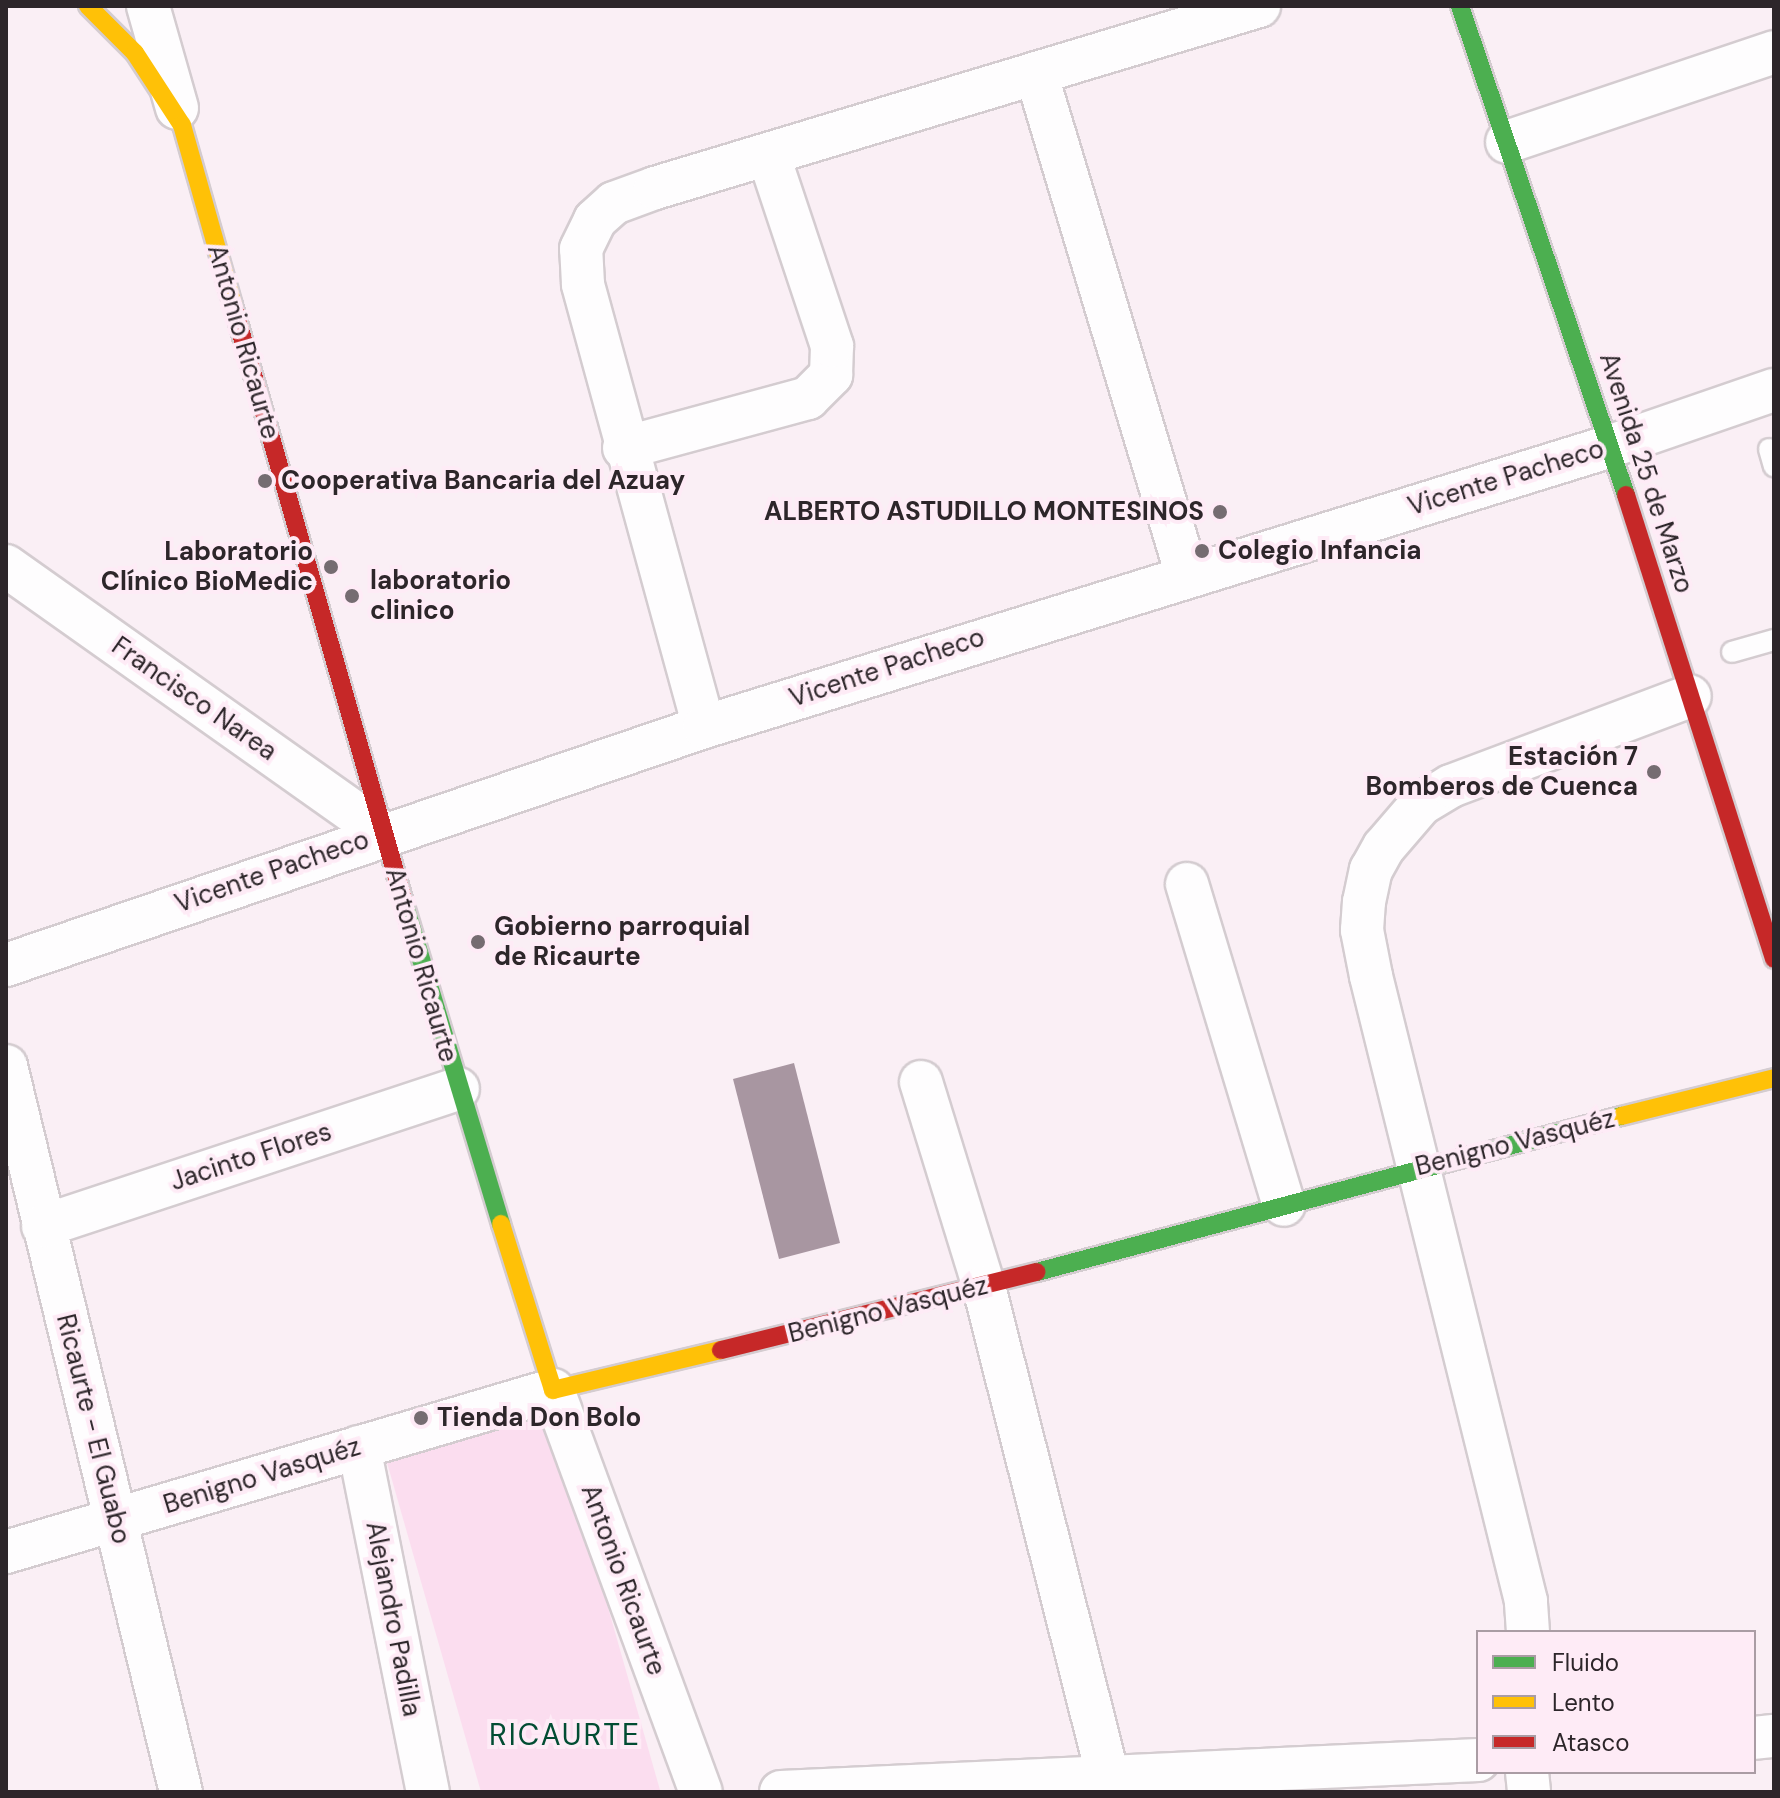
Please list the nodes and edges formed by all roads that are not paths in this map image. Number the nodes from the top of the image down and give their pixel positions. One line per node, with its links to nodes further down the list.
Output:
1 (88, 6): 7 (main road, Antonio Ricaurte)
2 (148, 6): 7 (street, Antonio Ricaurte)
3 (1259, 6): 6 (street)
4 (1460, 6): 8 (main road, Avenida 25 de Marzo)
5 (1774, 52): 8 (street)
6 (1036, 73): 9 (street); 14 (street)
7 (182, 125): 19 (main road, Antonio Ricaurte)
8 (1507, 142): 11 (main road, Avenida 25 de Marzo)
9 (768, 154): 12 (street); 12 (street)
10 (1774, 390): 11 (street, Vicente Pacheco)
11 (1611, 446): 14 (street, Vicente Pacheco); 17 (main road, Avenida 25 de Marzo)
12 (624, 448): 18 (street)
13 (6, 566): 19 (street, Francisco Narea)
14 (1187, 575): 18 (street, Vicente Pacheco)
15 (1774, 640): 16 (lane)
16 (1732, 652)
17 (1690, 696): 21 (main road, Avenida 25 de Marzo); 27 (street)
18 (704, 727): 19 (street, Vicente Pacheco)
19 (383, 833): 22 (street, Vicente Pacheco); 26 (main road, Antonio Ricaurte)
20 (1187, 884): 28 (street)
21 (1770, 936)
22 (6, 965)
23 (6, 1066): 29 (street, Ricaurte - El Guabo)
24 (1774, 1078): 27 (main road, Benigno Vasquéz)
25 (921, 1082): 30 (street)
26 (458, 1089): 29 (street, Jacinto Flores); 31 (main road, Antonio Ricaurte)
27 (1419, 1167): 28 (main road, Benigno Vasquéz); 35 (street)
28 (1284, 1205): 30 (main road, Benigno Vasquéz)
29 (43, 1226): 33 (street, Ricaurte - El Guabo)
30 (984, 1287): 31 (main road, Benigno Vasquéz); 37 (street)
31 (553, 1390): 32 (street, Benigno Vasquéz); 41 (street, Antonio Ricaurte)
32 (359, 1447): 33 (street, Benigno Vasquéz); 40 (street, Alejandro Padilla)
33 (116, 1522): 34 (street, Benigno Vasquéz); 39 (street, Ricaurte - El Guabo)
34 (6, 1552)
35 (1528, 1630)
36 (1476, 1760): 38 (street)
37 (1107, 1773): 38 (street); 42 (street)
38 (1272, 1782)
39 (181, 1792)
40 (428, 1792)
41 (701, 1792)
42 (781, 1792)

